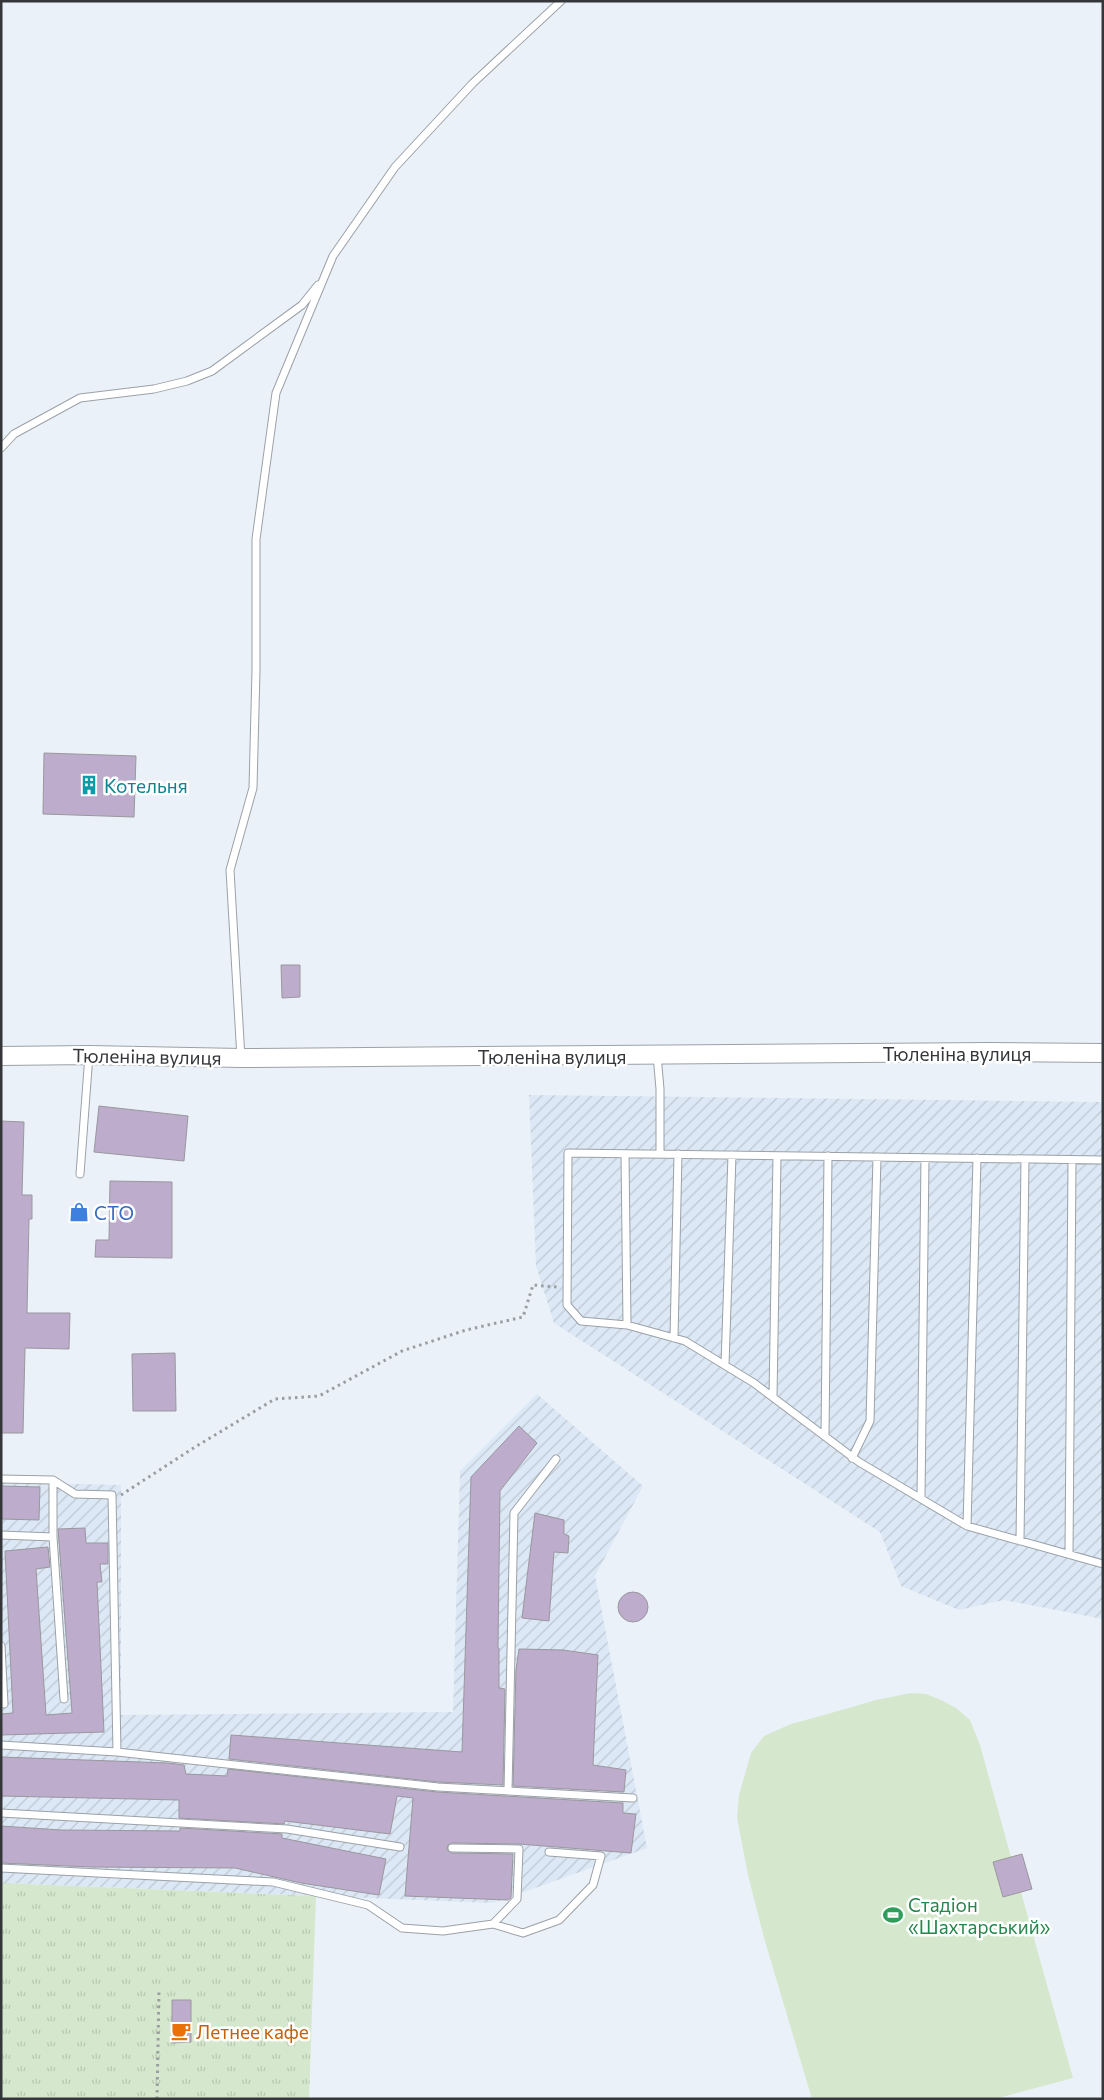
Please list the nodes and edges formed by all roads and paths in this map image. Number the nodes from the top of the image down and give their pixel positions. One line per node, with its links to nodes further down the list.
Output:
1 (561, 1): 2 (lane)
2 (324, 279): 3 (lane); 8 (lane)
3 (1, 448)
4 (1103, 1053): 6 (street, Тюленіна вулиця)
5 (89, 1055): 7 (street, Тюленіна вулиця); 8 (street, Тюленіна вулиця); 21 (lane)
6 (657, 1055): 8 (street, Тюленіна вулиця); 10 (lane)
7 (1, 1056)
8 (241, 1058)
9 (624, 1154): 10 (lane); 22 (lane); 23 (lane)
10 (660, 1154): 11 (lane)
11 (678, 1154): 12 (lane); 24 (lane)
12 (732, 1155): 13 (lane); 25 (lane)
13 (777, 1156): 14 (lane); 26 (lane)
14 (828, 1156): 15 (lane); 27 (lane)
15 (877, 1157): 16 (lane); 29 (lane)
16 (925, 1158): 17 (lane); 33 (lane)
17 (977, 1158): 18 (lane); 34 (lane)
18 (1025, 1159): 19 (lane); 37 (lane)
19 (1072, 1160): 20 (lane); 38 (lane)
20 (1103, 1160)
21 (80, 1174)
22 (567, 1288): 23 (lane); 32 (path)
23 (627, 1325): 24 (lane)
24 (674, 1338): 25 (lane)
25 (725, 1365): 26 (lane)
26 (773, 1396): 27 (lane)
27 (824, 1436): 29 (lane)
28 (556, 1458): 45 (lane)
29 (852, 1458): 33 (lane)
30 (1, 1478): 31 (lane)
31 (53, 1480): 36 (lane); 44 (lane)
32 (121, 1496)
33 (921, 1498): 34 (lane)
34 (967, 1526): 37 (lane)
35 (1, 1535): 36 (lane)
36 (53, 1537): 41 (lane)
37 (1020, 1541): 38 (lane)
38 (1069, 1554): 39 (lane)
39 (1103, 1564)
40 (1, 1646): 42 (lane)
41 (64, 1699)
42 (4, 1704)
43 (1, 1745): 44 (lane)
44 (117, 1752): 45 (lane)
45 (508, 1791): 46 (lane)
46 (633, 1798)
47 (1, 1813): 48 (lane)
48 (400, 1847)
49 (452, 1848): 52 (lane)
50 (549, 1852): 52 (lane)
51 (1, 1868): 52 (lane)
52 (493, 1924)
53 (159, 1990): 54 (path)
54 (157, 2099)

